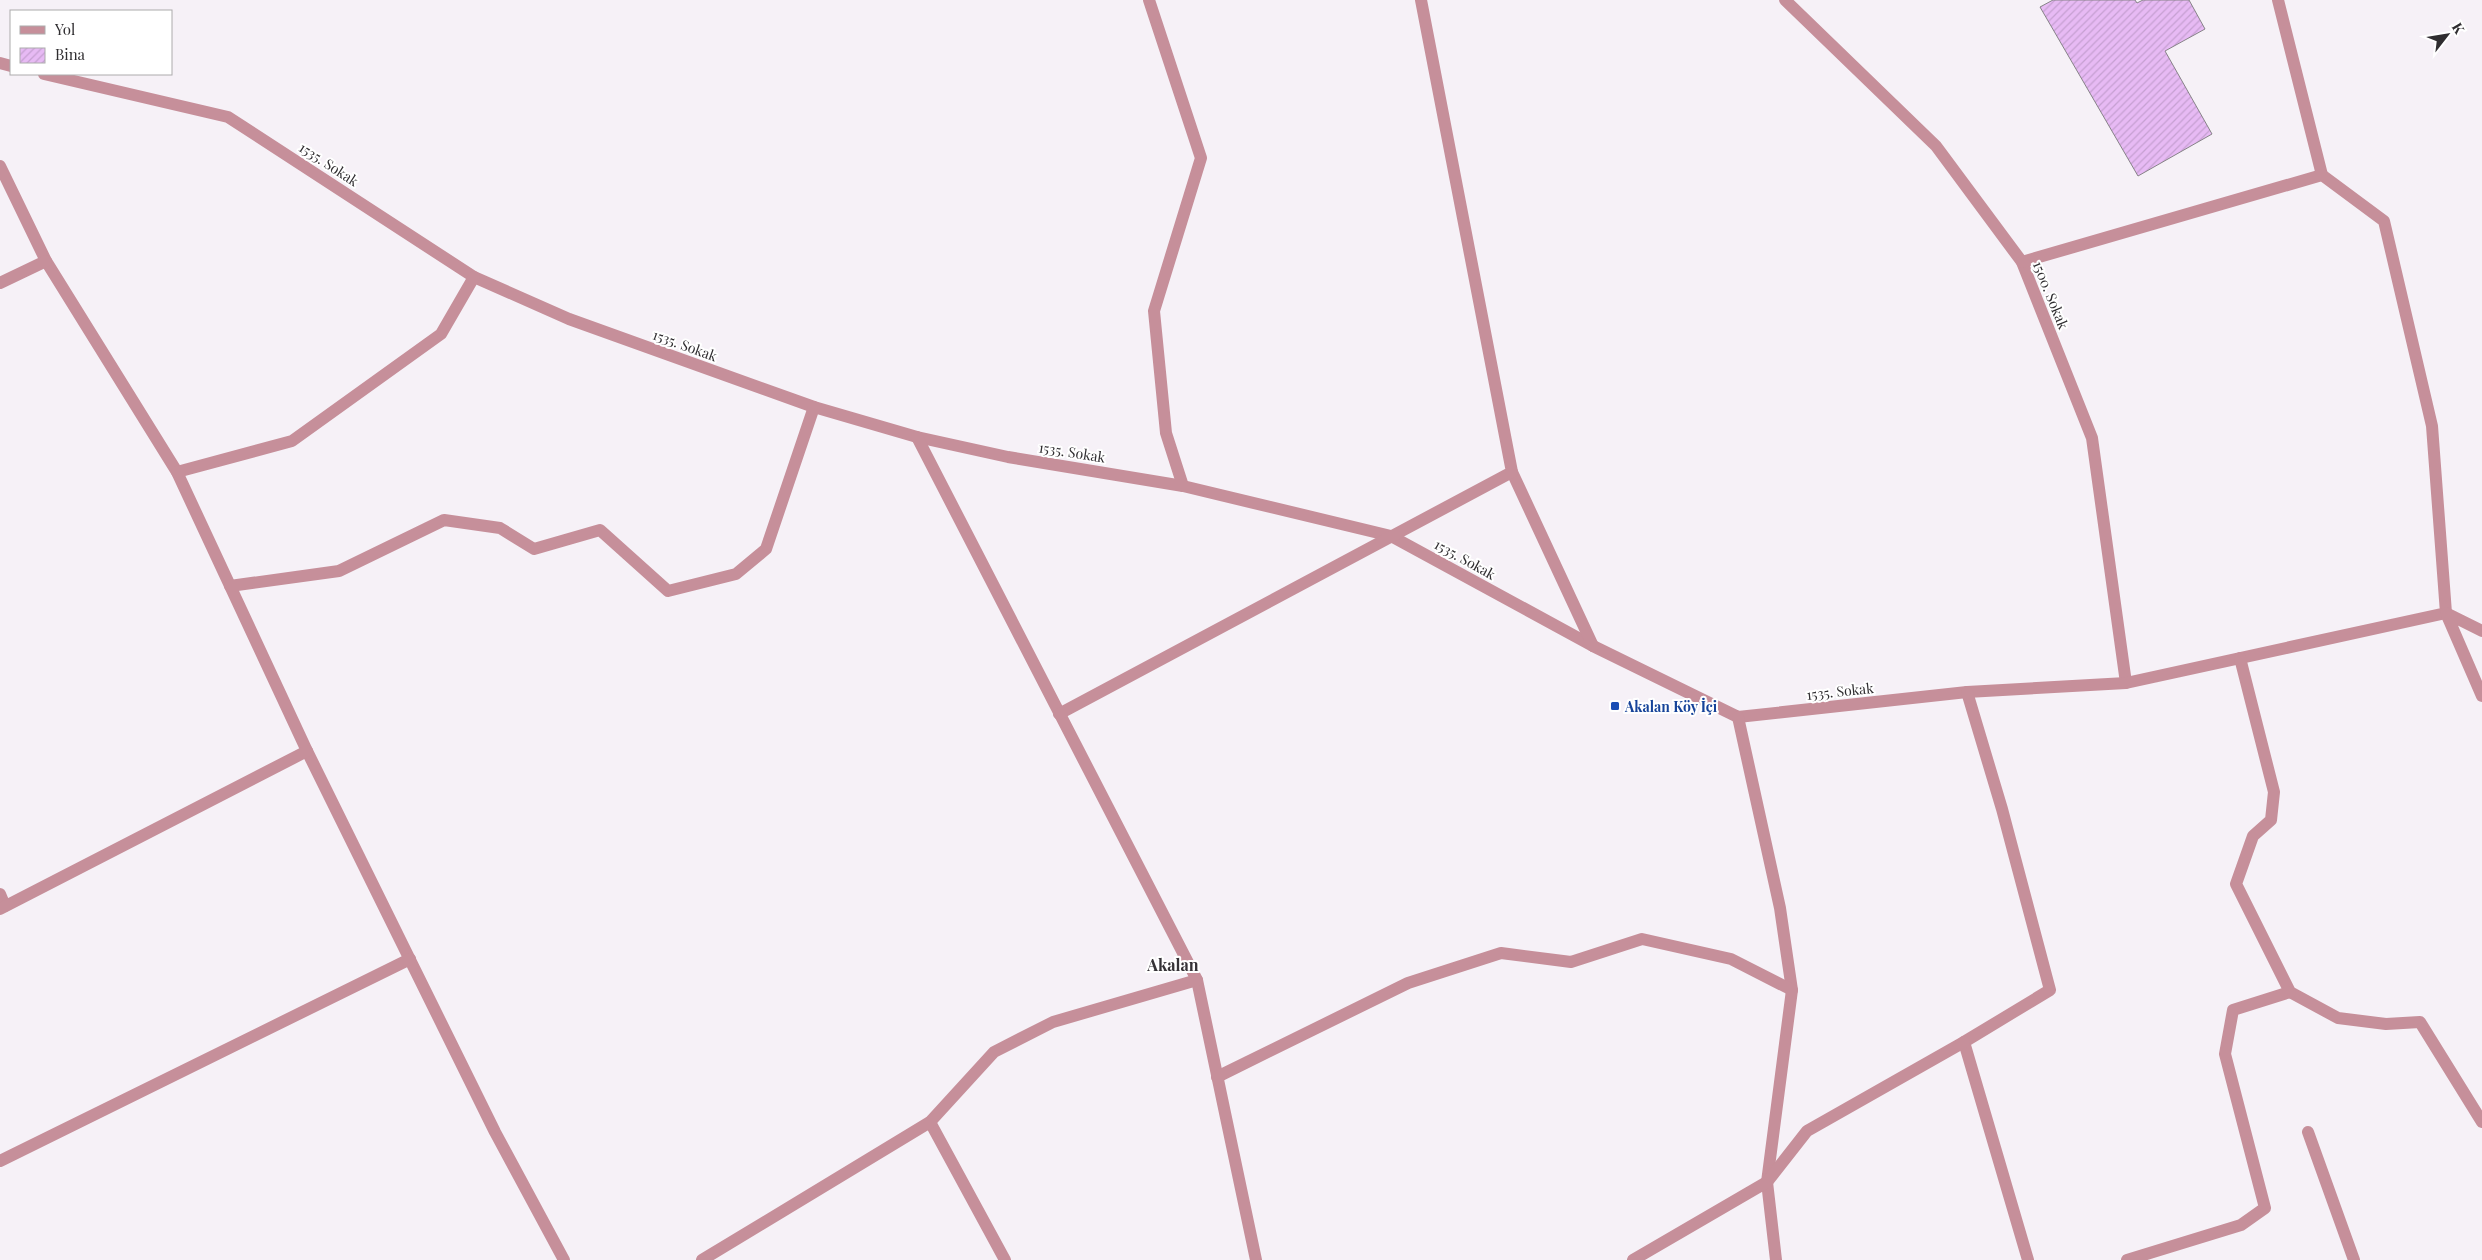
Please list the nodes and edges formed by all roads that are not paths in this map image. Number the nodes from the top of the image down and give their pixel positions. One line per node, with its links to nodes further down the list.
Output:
1 (1149, 0): 16 (street)
2 (1421, 0): 15 (street)
3 (1785, 0): 9 (street, 1500. Sokak)
4 (2278, 0): 7 (street)
5 (48, 75): 10 (street, 1535. Sokak)
6 (0, 166): 8 (street)
7 (2322, 175): 9 (street); 19 (street)
8 (46, 261): 11 (street); 14 (street)
9 (2022, 262): 23 (street, 1500. Sokak)
10 (474, 276): 12 (street, 1535. Sokak); 14 (street)
11 (0, 283)
12 (814, 406): 13 (street, 1535. Sokak); 18 (street)
13 (917, 438): 16 (street, 1535. Sokak); 26 (street)
14 (177, 472): 18 (street)
15 (1512, 472): 17 (street); 21 (street)
16 (1183, 486): 17 (street, 1535. Sokak)
17 (1391, 536): 21 (street, 1535. Sokak); 26 (street)
18 (230, 586): 28 (street)
19 (2446, 613): 20 (street); 22 (street, 1535. Sokak); 25 (street)
20 (2482, 630)
21 (1593, 646): 27 (street, 1535. Sokak)
22 (2240, 658): 23 (street, 1535. Sokak); 33 (street)
23 (2126, 683): 24 (street, 1535. Sokak)
24 (1967, 692): 27 (street, 1535. Sokak); 34 (street)
25 (2482, 696)
26 (1059, 714): 31 (street)
27 (1738, 716): 32 (street)
28 (307, 752): 29 (street); 30 (street)
29 (2, 903)
30 (410, 959): 39 (street); 41 (street)
31 (1197, 980): 35 (street); 36 (street)
32 (1792, 990): 35 (street); 40 (street)
33 (2290, 992): 37 (street); 48 (street)
34 (1964, 1042): 40 (street); 47 (street)
35 (1217, 1077): 44 (street)
36 (930, 1122): 42 (street); 43 (street)
37 (2482, 1122)
38 (2308, 1132): 49 (street)
39 (0, 1161)
40 (1766, 1182): 45 (street); 46 (street)
41 (564, 1260)
42 (702, 1260)
43 (1006, 1260)
44 (1256, 1260)
45 (1633, 1260)
46 (1776, 1260)
47 (2028, 1260)
48 (2127, 1260)
49 (2354, 1260)

